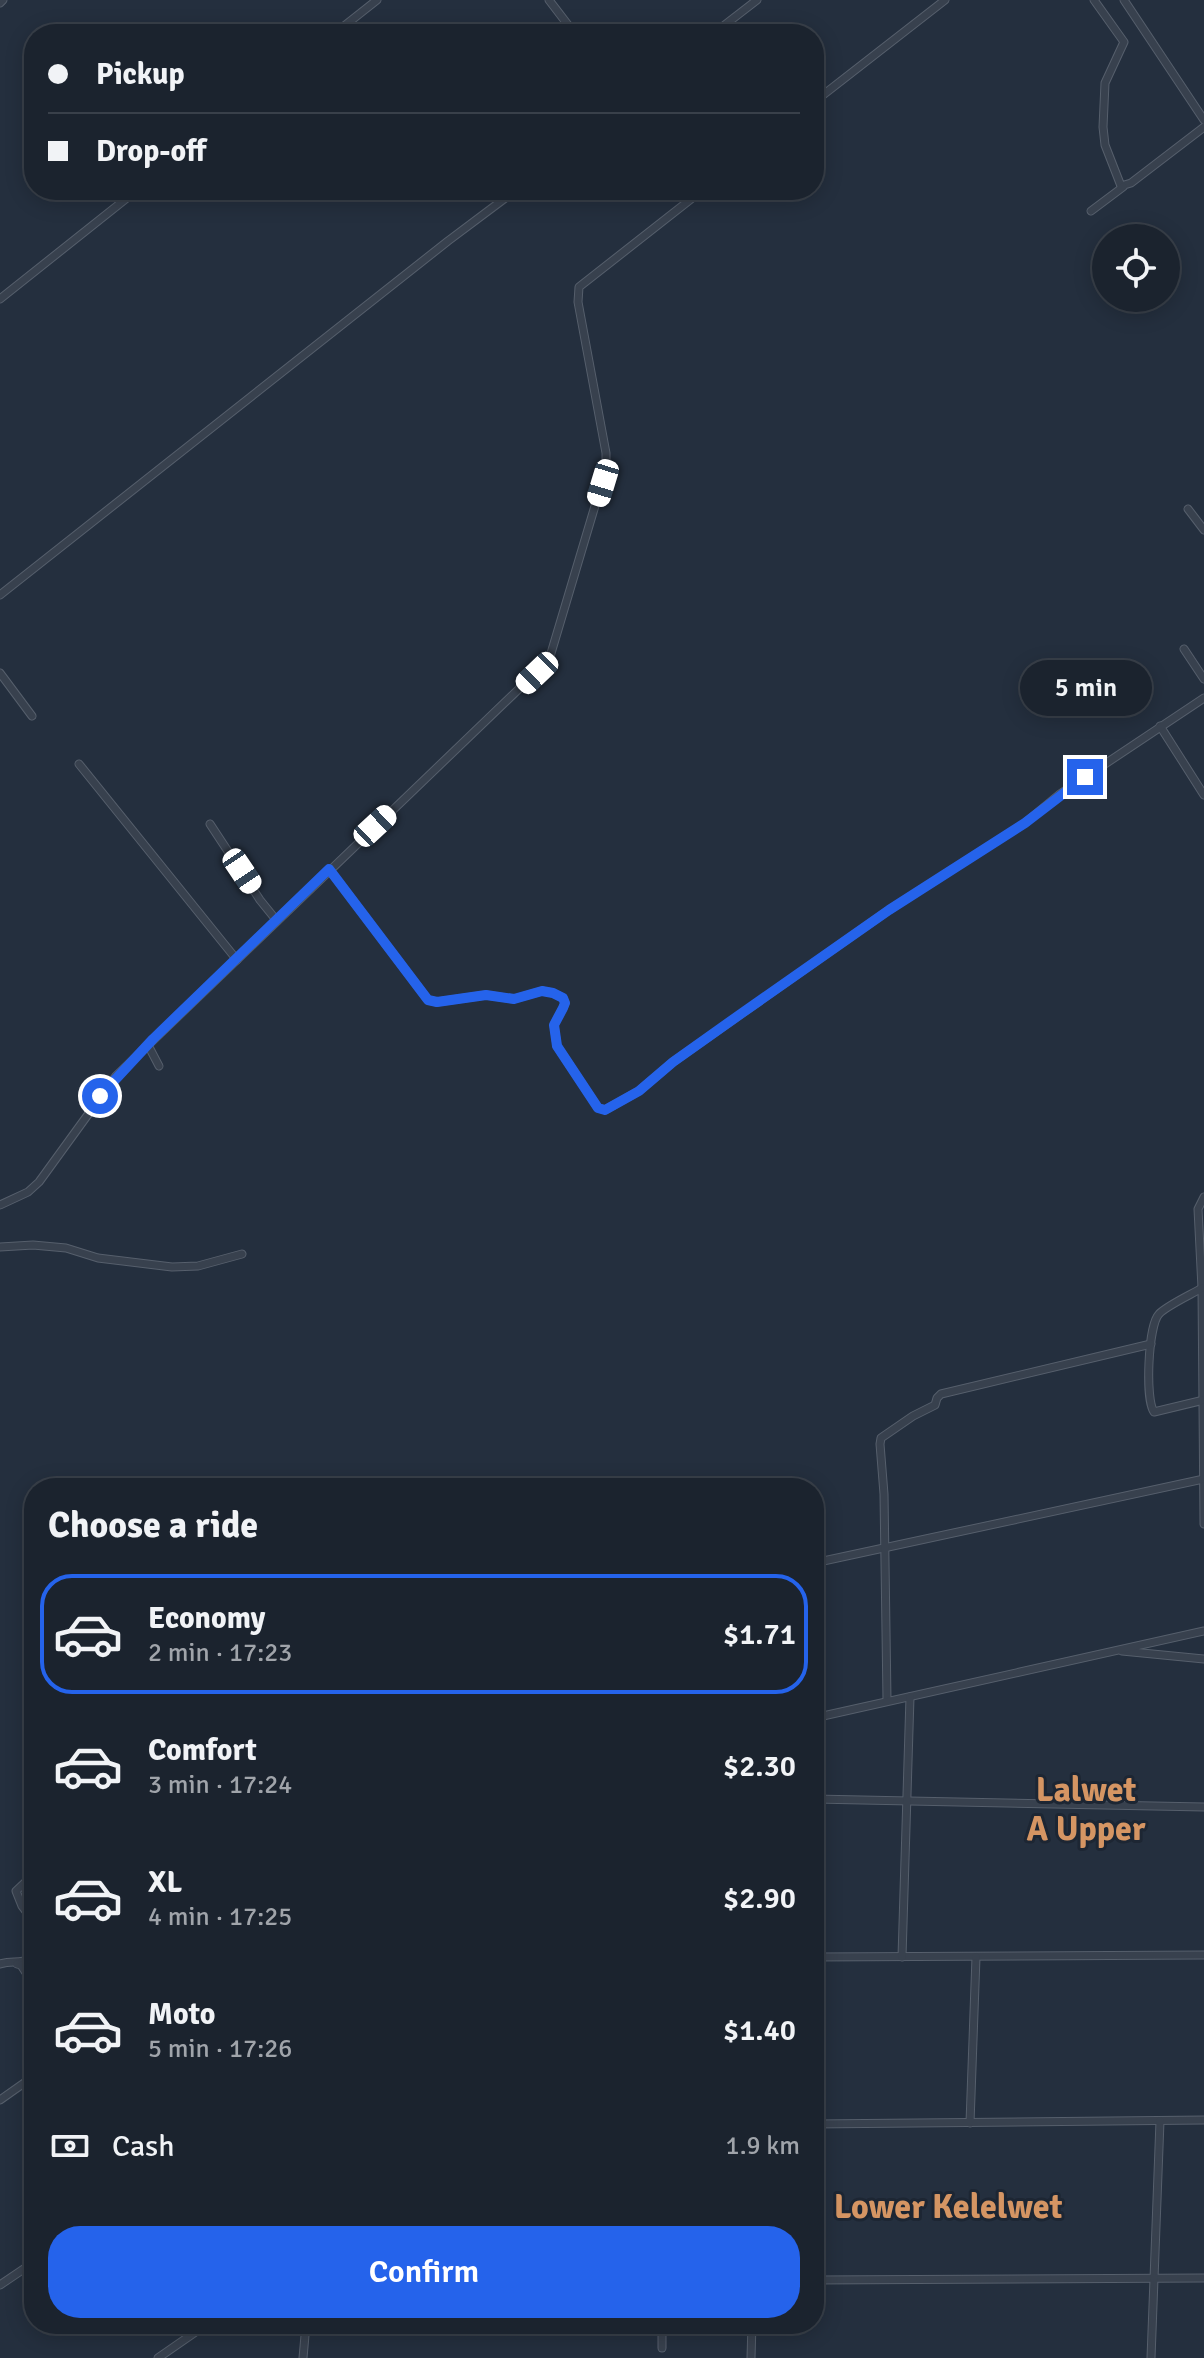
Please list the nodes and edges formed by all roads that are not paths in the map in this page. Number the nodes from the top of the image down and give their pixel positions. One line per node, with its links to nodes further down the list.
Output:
1 (377, 0): 7 (street)
2 (549, 0): 8 (street)
3 (757, 0): 9 (street)
4 (945, 0): 10 (street)
5 (1094, 0): 13 (street)
6 (1124, 0): 11 (street)
7 (347, 24)
8 (567, 24)
9 (726, 24)
10 (824, 94)
11 (1204, 120)
12 (1204, 127): 13 (street)
13 (1123, 187): 17 (street)
14 (124, 200): 18 (street)
15 (503, 200): 21 (street)
16 (689, 200): 31 (street)
17 (1091, 211)
18 (0, 299)
19 (1188, 509): 20 (street)
20 (1204, 530)
21 (0, 595)
22 (1184, 649): 24 (street)
23 (0, 673): 26 (street)
24 (1204, 679)
25 (1204, 698): 27 (street)
26 (32, 716)
27 (1160, 726): 29 (street); 31 (street)
28 (79, 764): 33 (street)
29 (1204, 795)
30 (210, 824): 32 (street)
31 (329, 869): 32 (street)
32 (277, 921): 33 (street)
33 (237, 960): 34 (street)
34 (148, 1045): 35 (street); 37 (street)
35 (159, 1066)
36 (1204, 1197): 40 (street)
37 (1, 1205)
38 (0, 1247): 39 (street)
39 (242, 1254)
40 (1202, 1288): 41 (street); 42 (street)
41 (1203, 1308): 43 (street)
42 (1151, 1344): 43 (street); 46 (street)
43 (1203, 1400): 44 (street)
44 (1204, 1480): 45 (street); 46 (street)
45 (1204, 1524)
46 (884, 1549): 47 (street); 52 (street)
47 (824, 1561)
48 (1204, 1631): 49 (street)
49 (1120, 1651): 50 (street); 51 (street)
50 (1204, 1659)
51 (910, 1697): 52 (street); 55 (street)
52 (887, 1700): 53 (street)
53 (824, 1716)
54 (824, 1799): 55 (street)
55 (907, 1802): 56 (street); 61 (street)
56 (1204, 1807)
57 (24, 1883): 58 (street)
58 (24, 1909)
59 (1204, 1955): 62 (street)
60 (824, 1957): 61 (street)
61 (902, 1957): 62 (street)
62 (976, 1957): 71 (street)
63 (24, 1961): 65 (street)
64 (0, 1964): 65 (street)
65 (17, 1964): 66 (street)
66 (24, 1970)
67 (24, 2083): 68 (street)
68 (0, 2100)
69 (1204, 2120): 70 (street)
70 (1160, 2121): 71 (street); 74 (street)
71 (970, 2123): 72 (street)
72 (824, 2124)
73 (24, 2269): 77 (street)
74 (1154, 2277): 75 (street); 76 (street); 86 (street)
75 (1204, 2278)
76 (824, 2280)
77 (0, 2285)
78 (193, 2334): 83 (street)
79 (305, 2334): 84 (street)
80 (662, 2334): 82 (street)
81 (752, 2334): 85 (street)
82 (662, 2348)
83 (158, 2358)
84 (303, 2358)
85 (751, 2358)
86 (1151, 2358)

